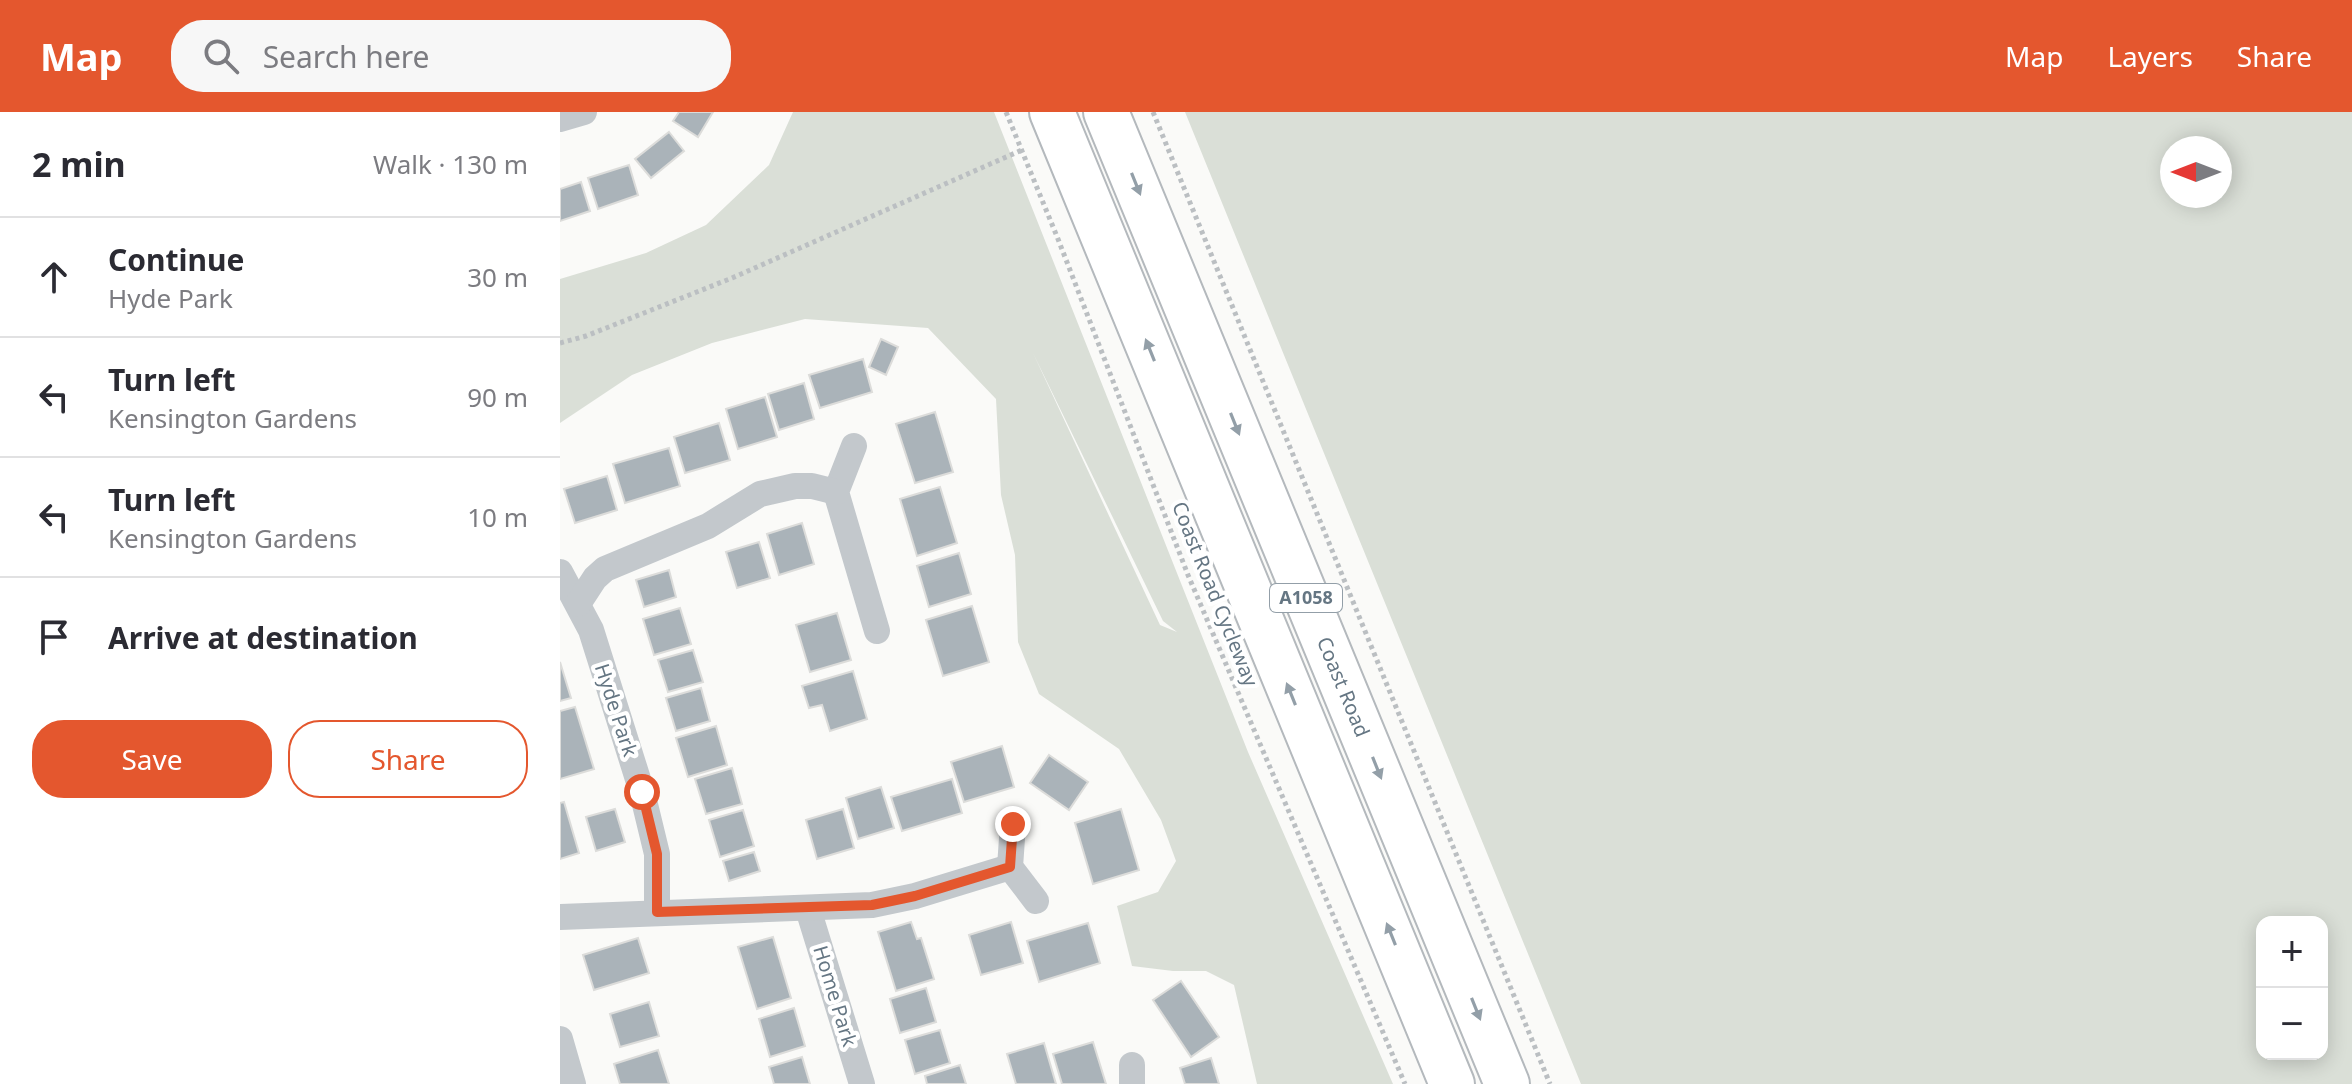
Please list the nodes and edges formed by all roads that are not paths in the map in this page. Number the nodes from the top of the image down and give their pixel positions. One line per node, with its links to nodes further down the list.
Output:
1 (584, 112): 4 (street)
2 (1052, 112): 19 (highway, A1058, one-way to 2)
3 (1106, 112): 20 (highway, Coast Road / A1058, one-way to 20)
4 (560, 119)
5 (854, 446): 6 (street)
6 (836, 492): 8 (street); 9 (street)
7 (560, 572): 8 (street, Hyde Park)
8 (578, 604): 14 (street, Hyde Park)
9 (877, 631)
10 (1013, 824): 11 (street)
11 (1010, 867): 12 (street); 13 (street)
12 (1036, 901)
13 (808, 909): 14 (street); 18 (street, Home Park)
14 (657, 912): 15 (street)
15 (560, 917)
16 (560, 1039): 17 (street)
17 (573, 1084)
18 (862, 1084)
19 (1452, 1084)
20 (1507, 1084)

